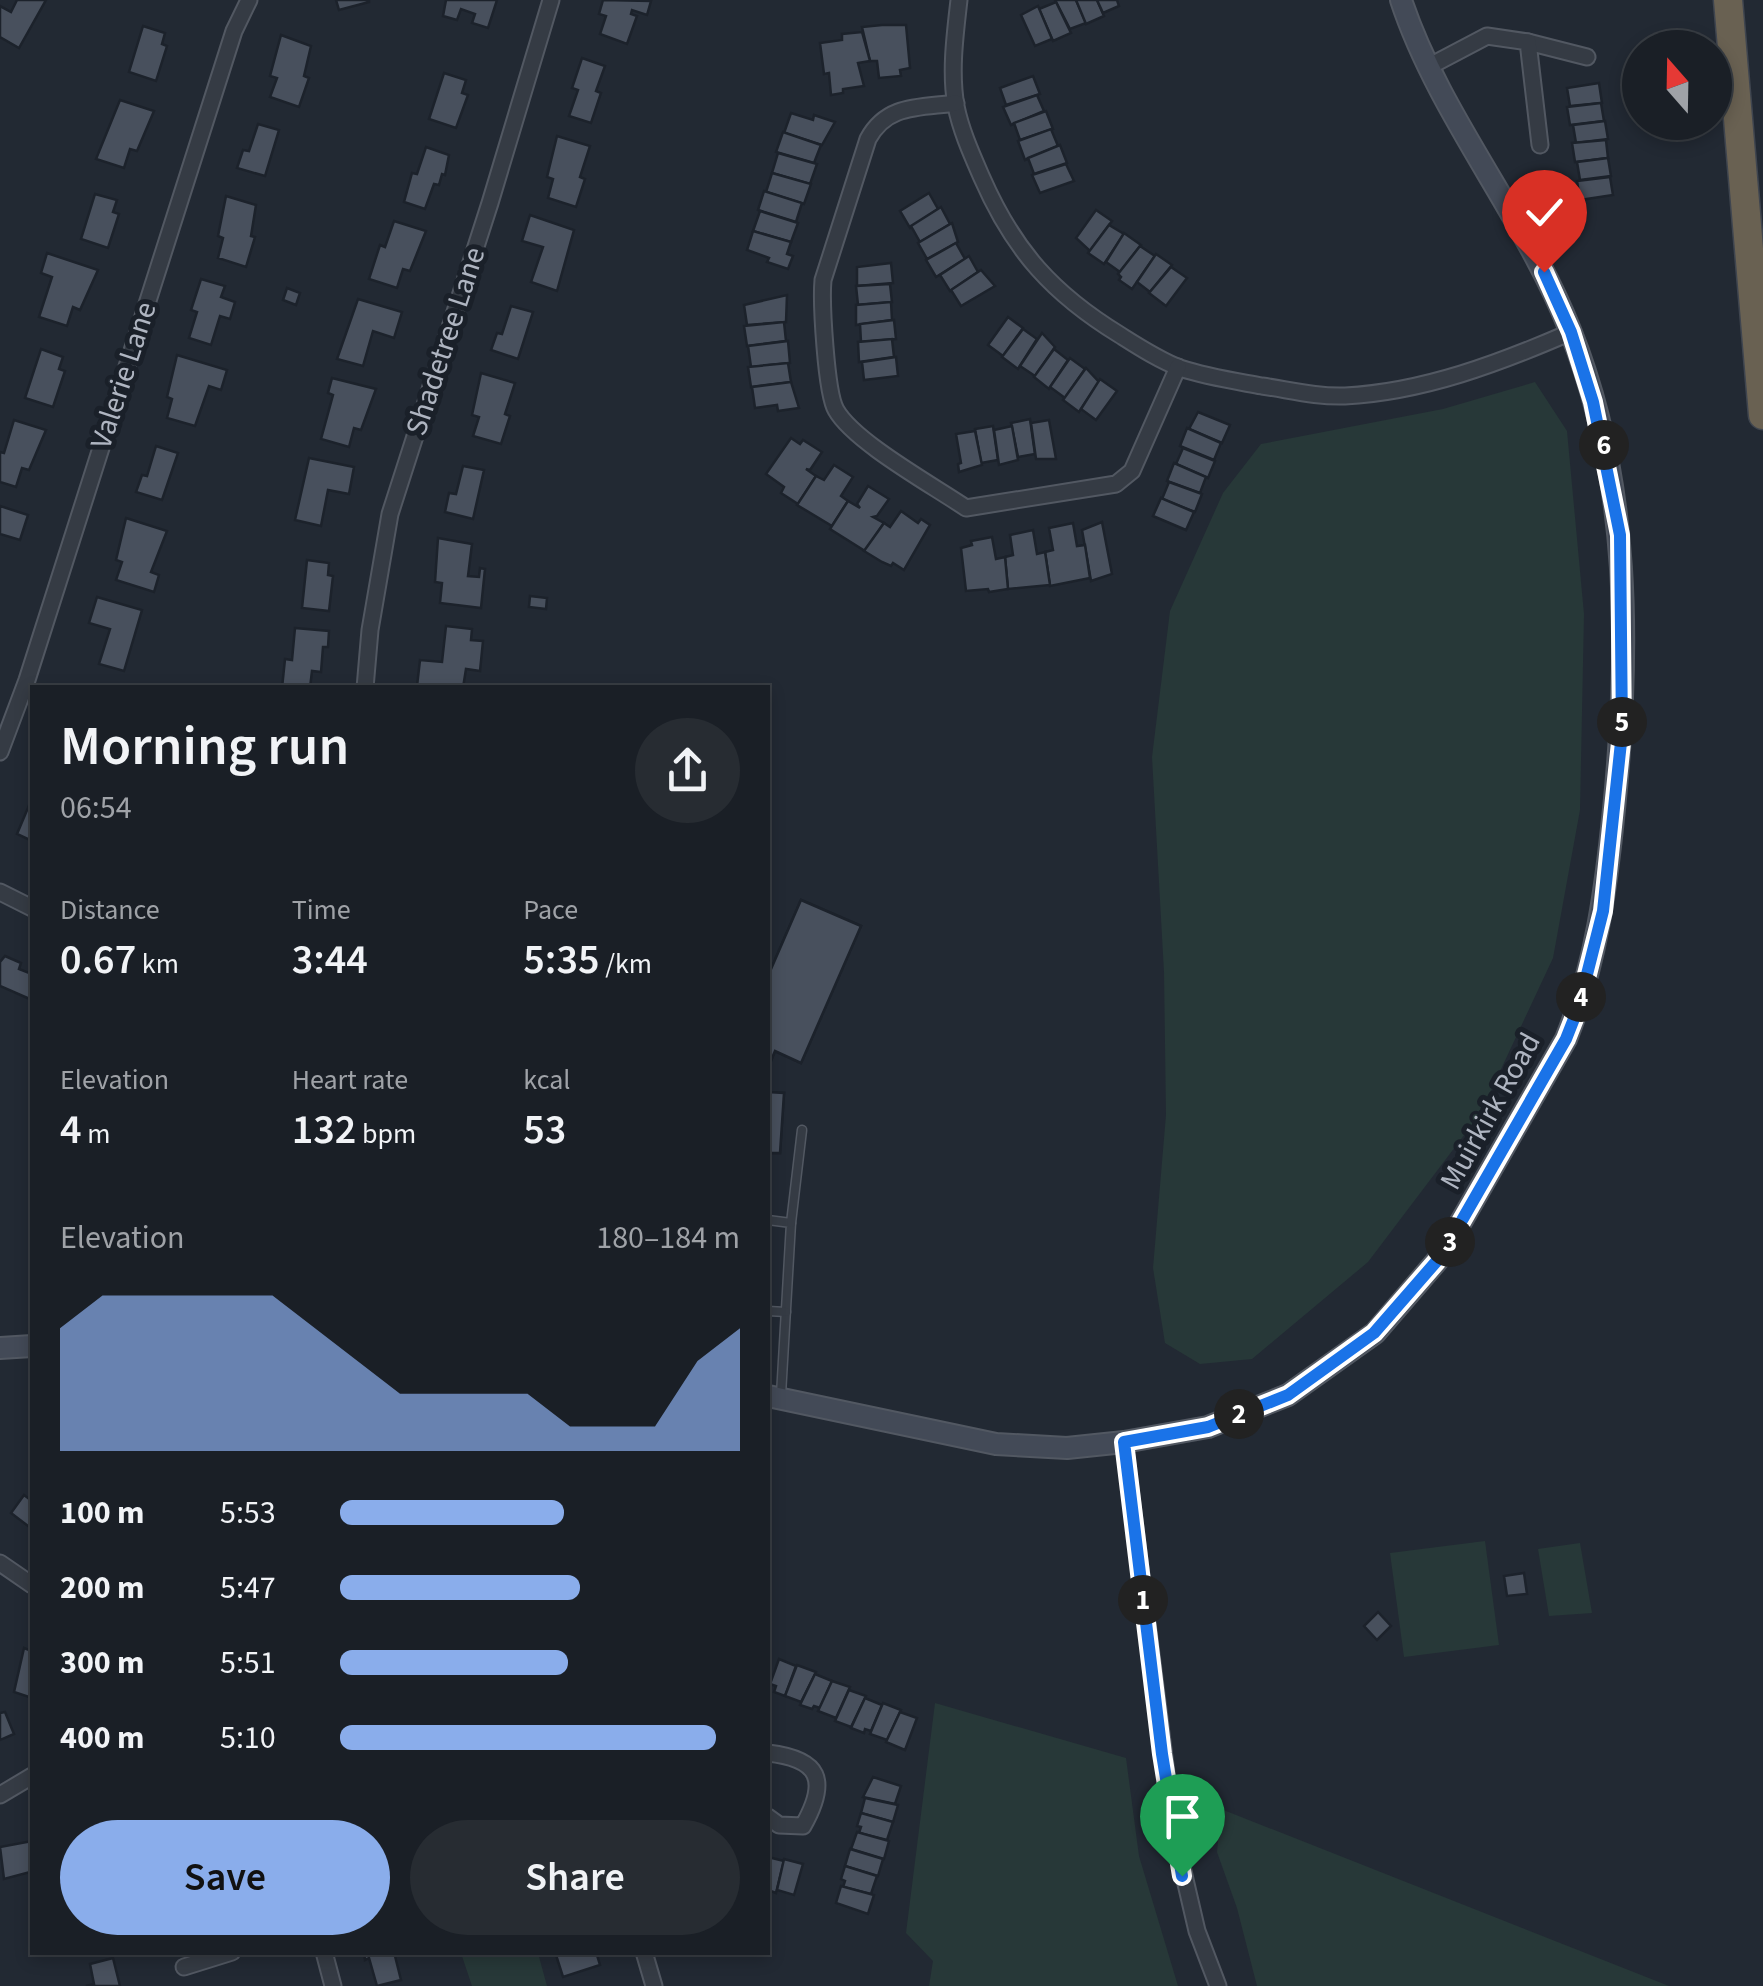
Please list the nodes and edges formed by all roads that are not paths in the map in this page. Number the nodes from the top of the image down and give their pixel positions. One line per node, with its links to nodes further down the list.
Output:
1 (249, 0): 15 (street, Valerie Lane)
2 (551, 0): 14 (street, Shadetree Lane)
3 (959, 0): 9 (street)
4 (1400, 0): 8 (main road, Muirkirk Road)
5 (1728, 0): 13 (highway)
6 (1528, 42): 7 (street); 8 (street); 10 (street)
7 (1587, 57)
8 (1430, 66): 11 (main road, Muirkirk Road)
9 (956, 103): 12 (street); 12 (street)
10 (1540, 145)
11 (1571, 332): 12 (street); 26 (main road, Muirkirk Road)
12 (1178, 367)
13 (1763, 415)
14 (365, 685)
15 (0, 752)
16 (0, 892): 17 (street)
17 (30, 907)
18 (802, 1130): 20 (lane)
19 (770, 1220): 20 (lane)
20 (790, 1222): 22 (lane)
21 (770, 1310): 22 (lane)
22 (786, 1312): 25 (lane)
23 (30, 1346): 24 (main road)
24 (0, 1348)
25 (774, 1397): 26 (main road, Muirkirk Road)
26 (1124, 1442): 39 (street)
27 (0, 1563): 28 (street)
28 (30, 1584)
29 (770, 1753): 32 (street)
30 (30, 1777): 31 (street)
31 (0, 1795)
32 (770, 1818)
33 (222, 1955): 36 (street)
34 (325, 1955): 37 (street)
35 (645, 1955): 38 (street)
36 (184, 1967)
37 (333, 1986)
38 (654, 1986)
39 (1218, 1986)

